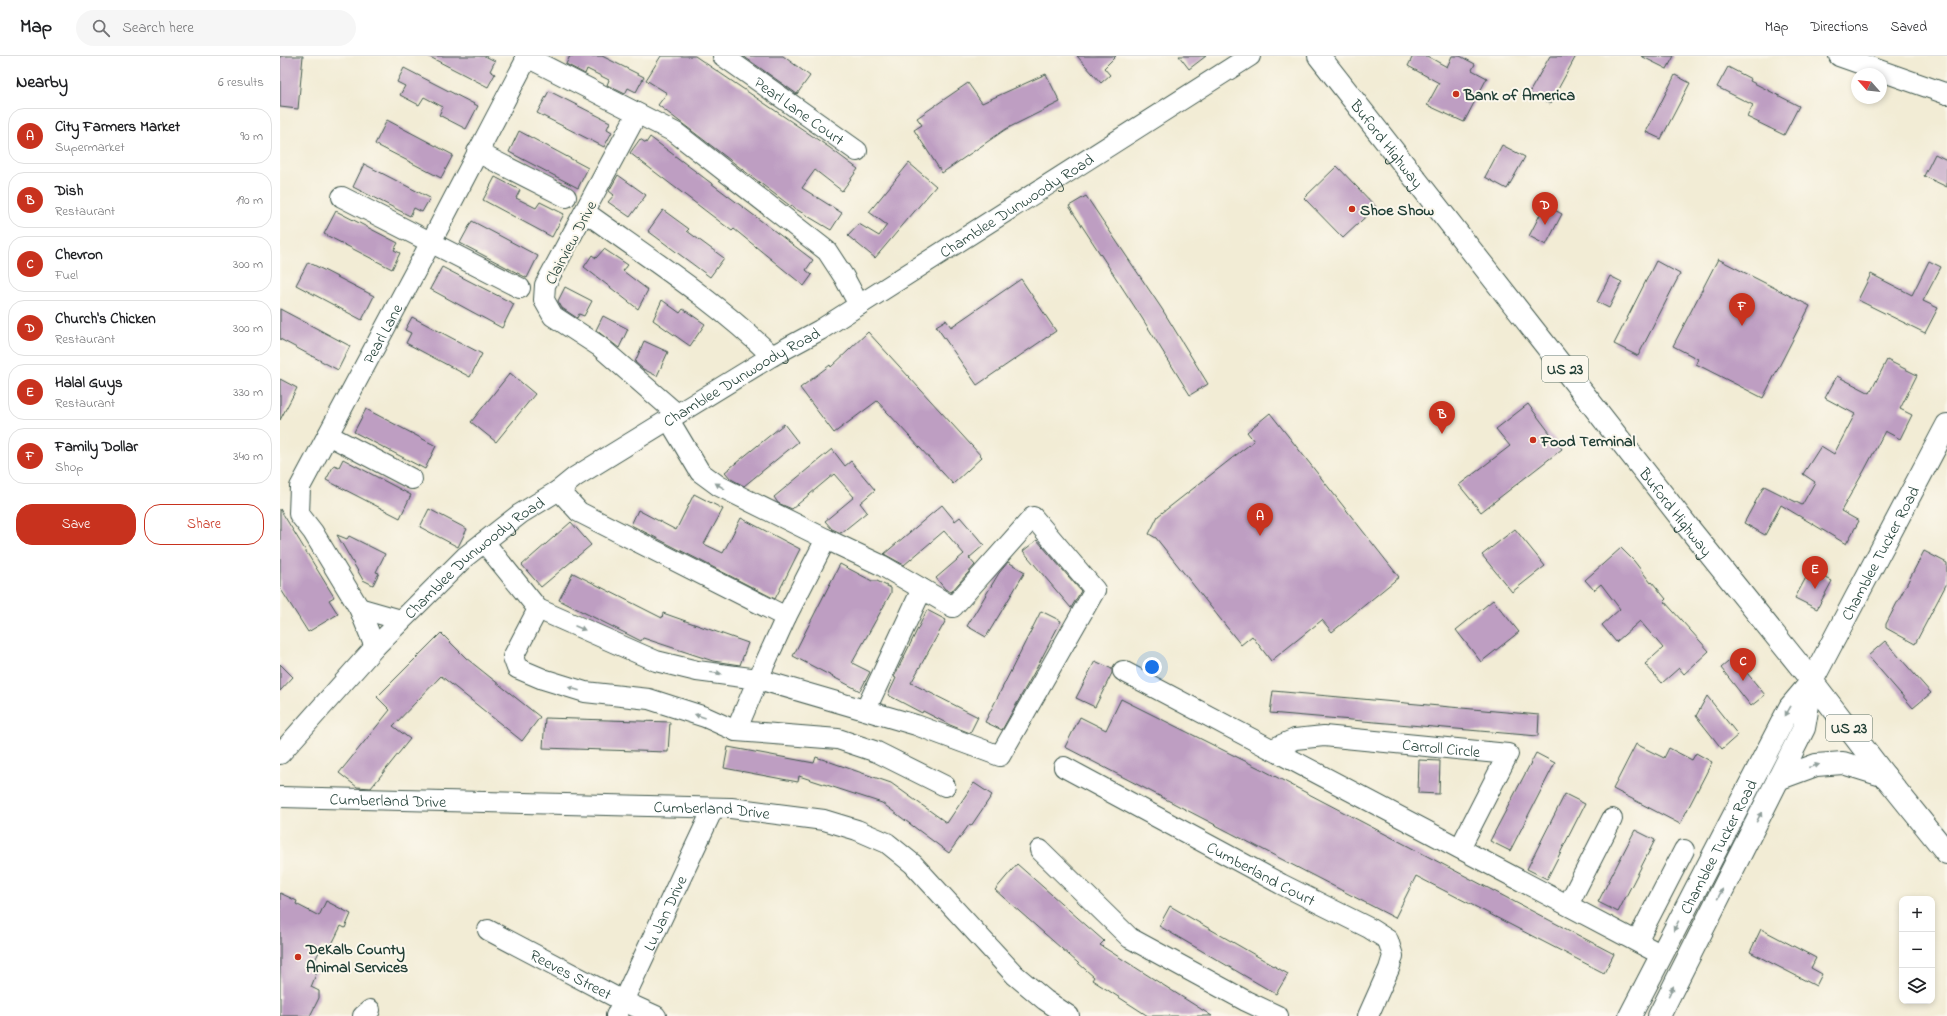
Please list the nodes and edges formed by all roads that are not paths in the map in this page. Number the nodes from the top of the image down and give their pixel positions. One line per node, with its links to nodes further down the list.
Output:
1 (526, 56): 7 (street); 8 (street, Pearl Lane)
2 (723, 56): 9 (street, Pearl Lane Court)
3 (1250, 56): 15 (street, Chamblee Dunwoody Road)
4 (1319, 56): 32 (main road, Buford Highway / US 23)
5 (1839, 56): 6 (street)
6 (1947, 94)
7 (637, 114): 12 (street, Clairview Drive); 15 (street)
8 (477, 152): 11 (street); 13 (street, Pearl Lane)
9 (857, 152)
10 (342, 197): 13 (street)
11 (566, 197)
12 (586, 212): 16 (street); 17 (street, Clairview Drive)
13 (431, 242): 14 (street); 19 (street, Pearl Lane)
14 (520, 288)
15 (859, 305): 16 (street, Chamblee Dunwoody Road)
16 (772, 356): 17 (street, Chamblee Dunwoody Road)
17 (673, 417): 21 (street, Chamblee Dunwoody Road); 22 (street, Clairview Drive, one-way to 17)
18 (1947, 425): 32 (main road, Chamblee Tucker Road)
19 (328, 435): 20 (street); 25 (street, Pearl Lane)
20 (412, 479)
21 (559, 490): 23 (street, Chamblee Dunwoody Road); 27 (street)
22 (826, 539): 24 (street, Clairview Drive); 27 (street)
23 (484, 542): 26 (street); 28 (street, Chamblee Dunwoody Road)
24 (922, 589): 33 (street); 33 (street, Clairview Drive)
25 (359, 608): 28 (street); 29 (street, Pearl Lane)
26 (536, 612): 31 (street, one-way to 31); 34 (street, one-way to 26)
27 (786, 617): 31 (street)
28 (401, 620): 29 (street, Chamblee Dunwoody Road)
29 (375, 647): 35 (street, Chamblee Dunwoody Road)
30 (1123, 671): 36 (street)
31 (758, 679): 33 (street); 34 (street)
32 (1812, 681): 38 (main road, Buford Highway / US 23); 39 (main road, Chamblee Tucker Road); 51 (main road, Chamblee Tucker Road, one-way to 51)
33 (866, 709)
34 (736, 731): 40 (street)
35 (283, 745)
36 (1272, 750): 44 (street); 44 (street, Carroll Circle)
37 (1064, 767): 56 (street, Cumberland Court)
38 (1885, 776): 39 (main road, one-way to 38); 47 (main road, Buford Highway / US 23)
39 (1778, 779): 58 (main road, Chamblee Tucker Road, one-way to 39)
40 (945, 786)
41 (280, 797): 42 (street, Cumberland Drive)
42 (713, 809): 52 (street, Lu Jan Drive); 54 (street, Cumberland Drive)
43 (1612, 819): 48 (street)
44 (1460, 848): 48 (street)
45 (1040, 850): 55 (street)
46 (1684, 850): 50 (street)
47 (1947, 853)
48 (1568, 905): 50 (street)
49 (488, 930): 52 (street, Reeves Street)
50 (1637, 941): 51 (street)
51 (1662, 955): 57 (main road, Chamblee Tucker Road)
52 (620, 1009): 53 (street, Reeves Street)
53 (656, 1016)
54 (1069, 1016)
55 (1278, 1016)
56 (1368, 1016)
57 (1630, 1016)
58 (1659, 1016)

